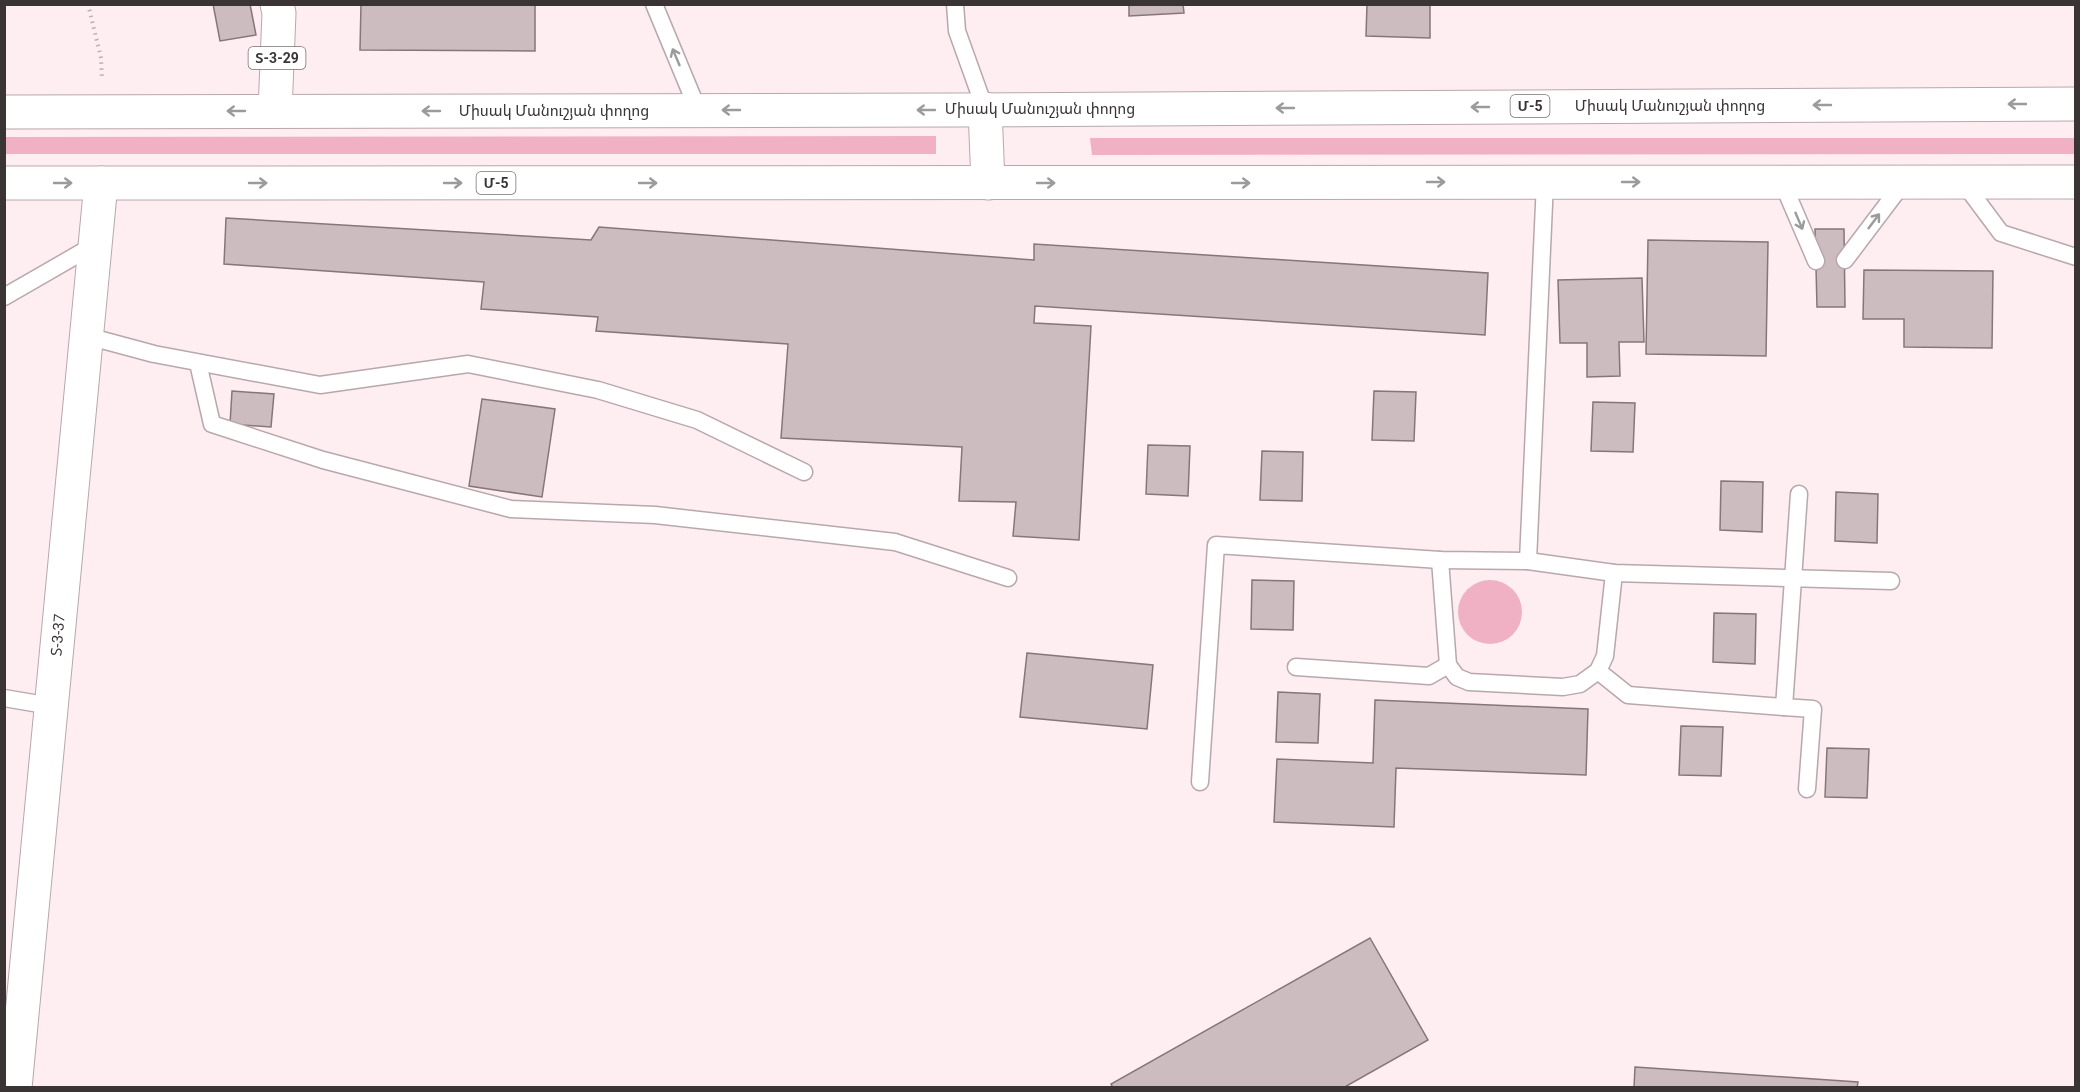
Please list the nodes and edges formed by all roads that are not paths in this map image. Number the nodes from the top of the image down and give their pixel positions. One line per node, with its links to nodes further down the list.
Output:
1 (277, 4): 7 (main road, Տ-3-29)
2 (654, 4): 6 (lane, one-way to 2)
3 (955, 4): 5 (lane)
4 (2076, 104): 5 (main road, Միսակ Մանուշյան փողոց / Մ-5, one-way to 5)
5 (985, 109): 6 (main road, Միսակ Մանուշյան փողոց / Մ-5, one-way to 6); 16 (main road)
6 (698, 110): 7 (main road, Միսակ Մանուշյան փողոց / Մ-5, one-way to 7)
7 (274, 111): 8 (main road, Միսակ Մանուշյան փողոց / Մ-5, one-way to 8)
8 (4, 112)
9 (1545, 182): 10 (main road, Մ-5, one-way to 10); 16 (main road, Մ-5, one-way to 9); 27 (lane)
10 (1782, 182): 11 (main road, Մ-5); 20 (lane, one-way to 20)
11 (1904, 182): 12 (main road, Մ-5); 19 (lane, one-way to 11)
12 (1962, 182): 13 (main road, Մ-5); 18 (lane)
13 (2076, 182)
14 (4, 183): 15 (main road, Մ-5, one-way to 15)
15 (101, 183): 16 (main road, Մ-5, one-way to 16); 17 (main road, Տ-3-37 / Տ-3-37)
16 (988, 183)
17 (96, 244): 21 (lane); 22 (main road, Տ-3-37 / Տ-3-37)
18 (2076, 257)
19 (1845, 260)
20 (1816, 261)
21 (4, 297)
22 (87, 336): 23 (lane); 36 (main road, Տ-3-37 / Տ-3-37)
23 (198, 363): 24 (lane); 29 (lane)
24 (804, 472)
25 (1799, 494): 30 (lane)
26 (1440, 560): 27 (lane); 32 (lane); 38 (lane)
27 (1528, 561): 28 (lane)
28 (1614, 573): 30 (lane); 34 (lane)
29 (1008, 578)
30 (1793, 579): 31 (lane); 37 (lane)
31 (1891, 581)
32 (1449, 665): 33 (lane); 34 (lane)
33 (1296, 667)
34 (1598, 671): 37 (lane)
35 (4, 698): 36 (lane)
36 (51, 706): 40 (main road, Տ-3-37 / Տ-3-37)
37 (1784, 706): 39 (lane)
38 (1200, 782)
39 (1807, 789)
40 (15, 1088)

